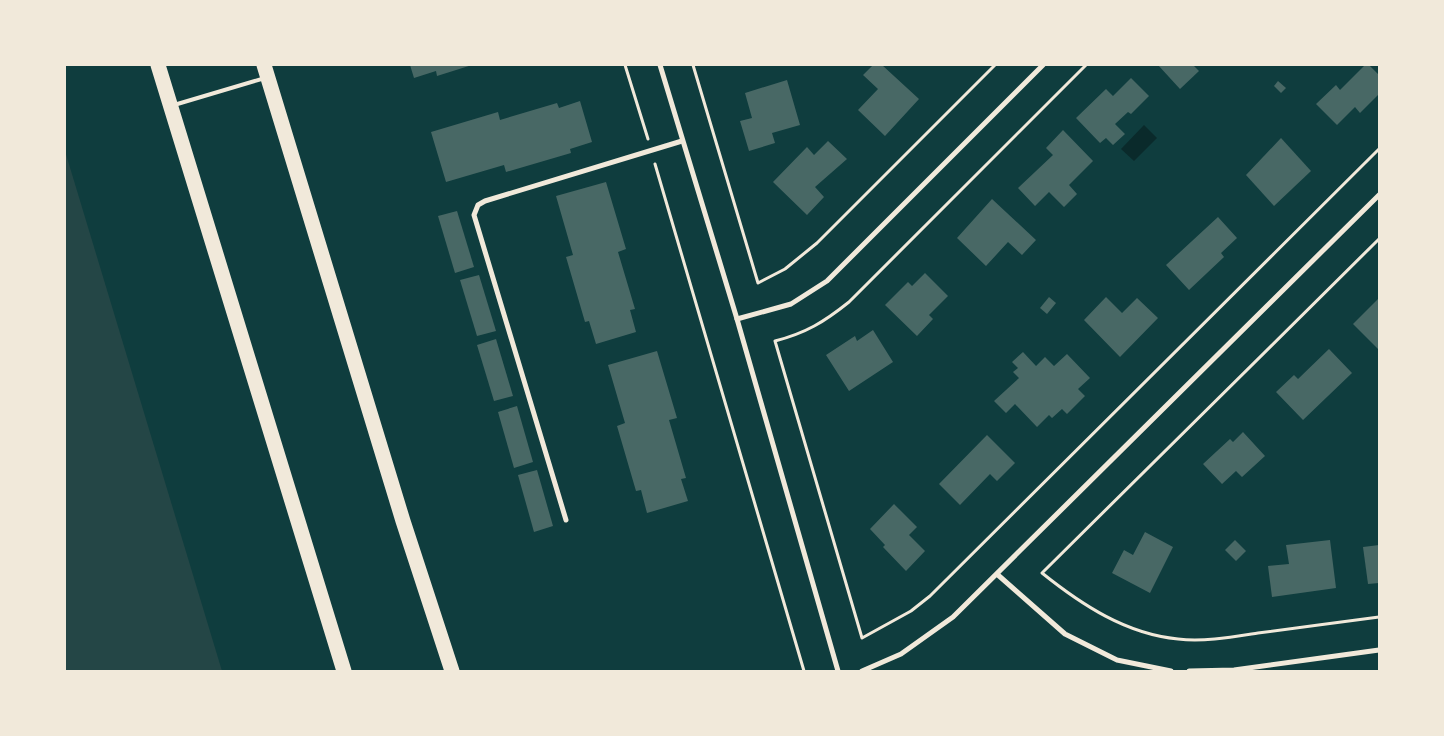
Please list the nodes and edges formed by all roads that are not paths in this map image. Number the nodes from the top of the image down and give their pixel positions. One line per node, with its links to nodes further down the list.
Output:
1 (158, 65): 5 (highway)
2 (660, 65): 6 (street)
3 (1043, 65): 8 (street)
4 (266, 71): 5 (lane); 13 (highway)
5 (170, 106): 12 (highway)
6 (682, 141): 8 (street); 9 (street)
7 (1379, 195): 10 (street)
8 (737, 318): 14 (street)
9 (566, 520)
10 (998, 575): 15 (street); 16 (street)
11 (1379, 650): 17 (street)
12 (344, 671)
13 (452, 671)
14 (838, 671)
15 (862, 671)
16 (1171, 671)
17 (1189, 671)

